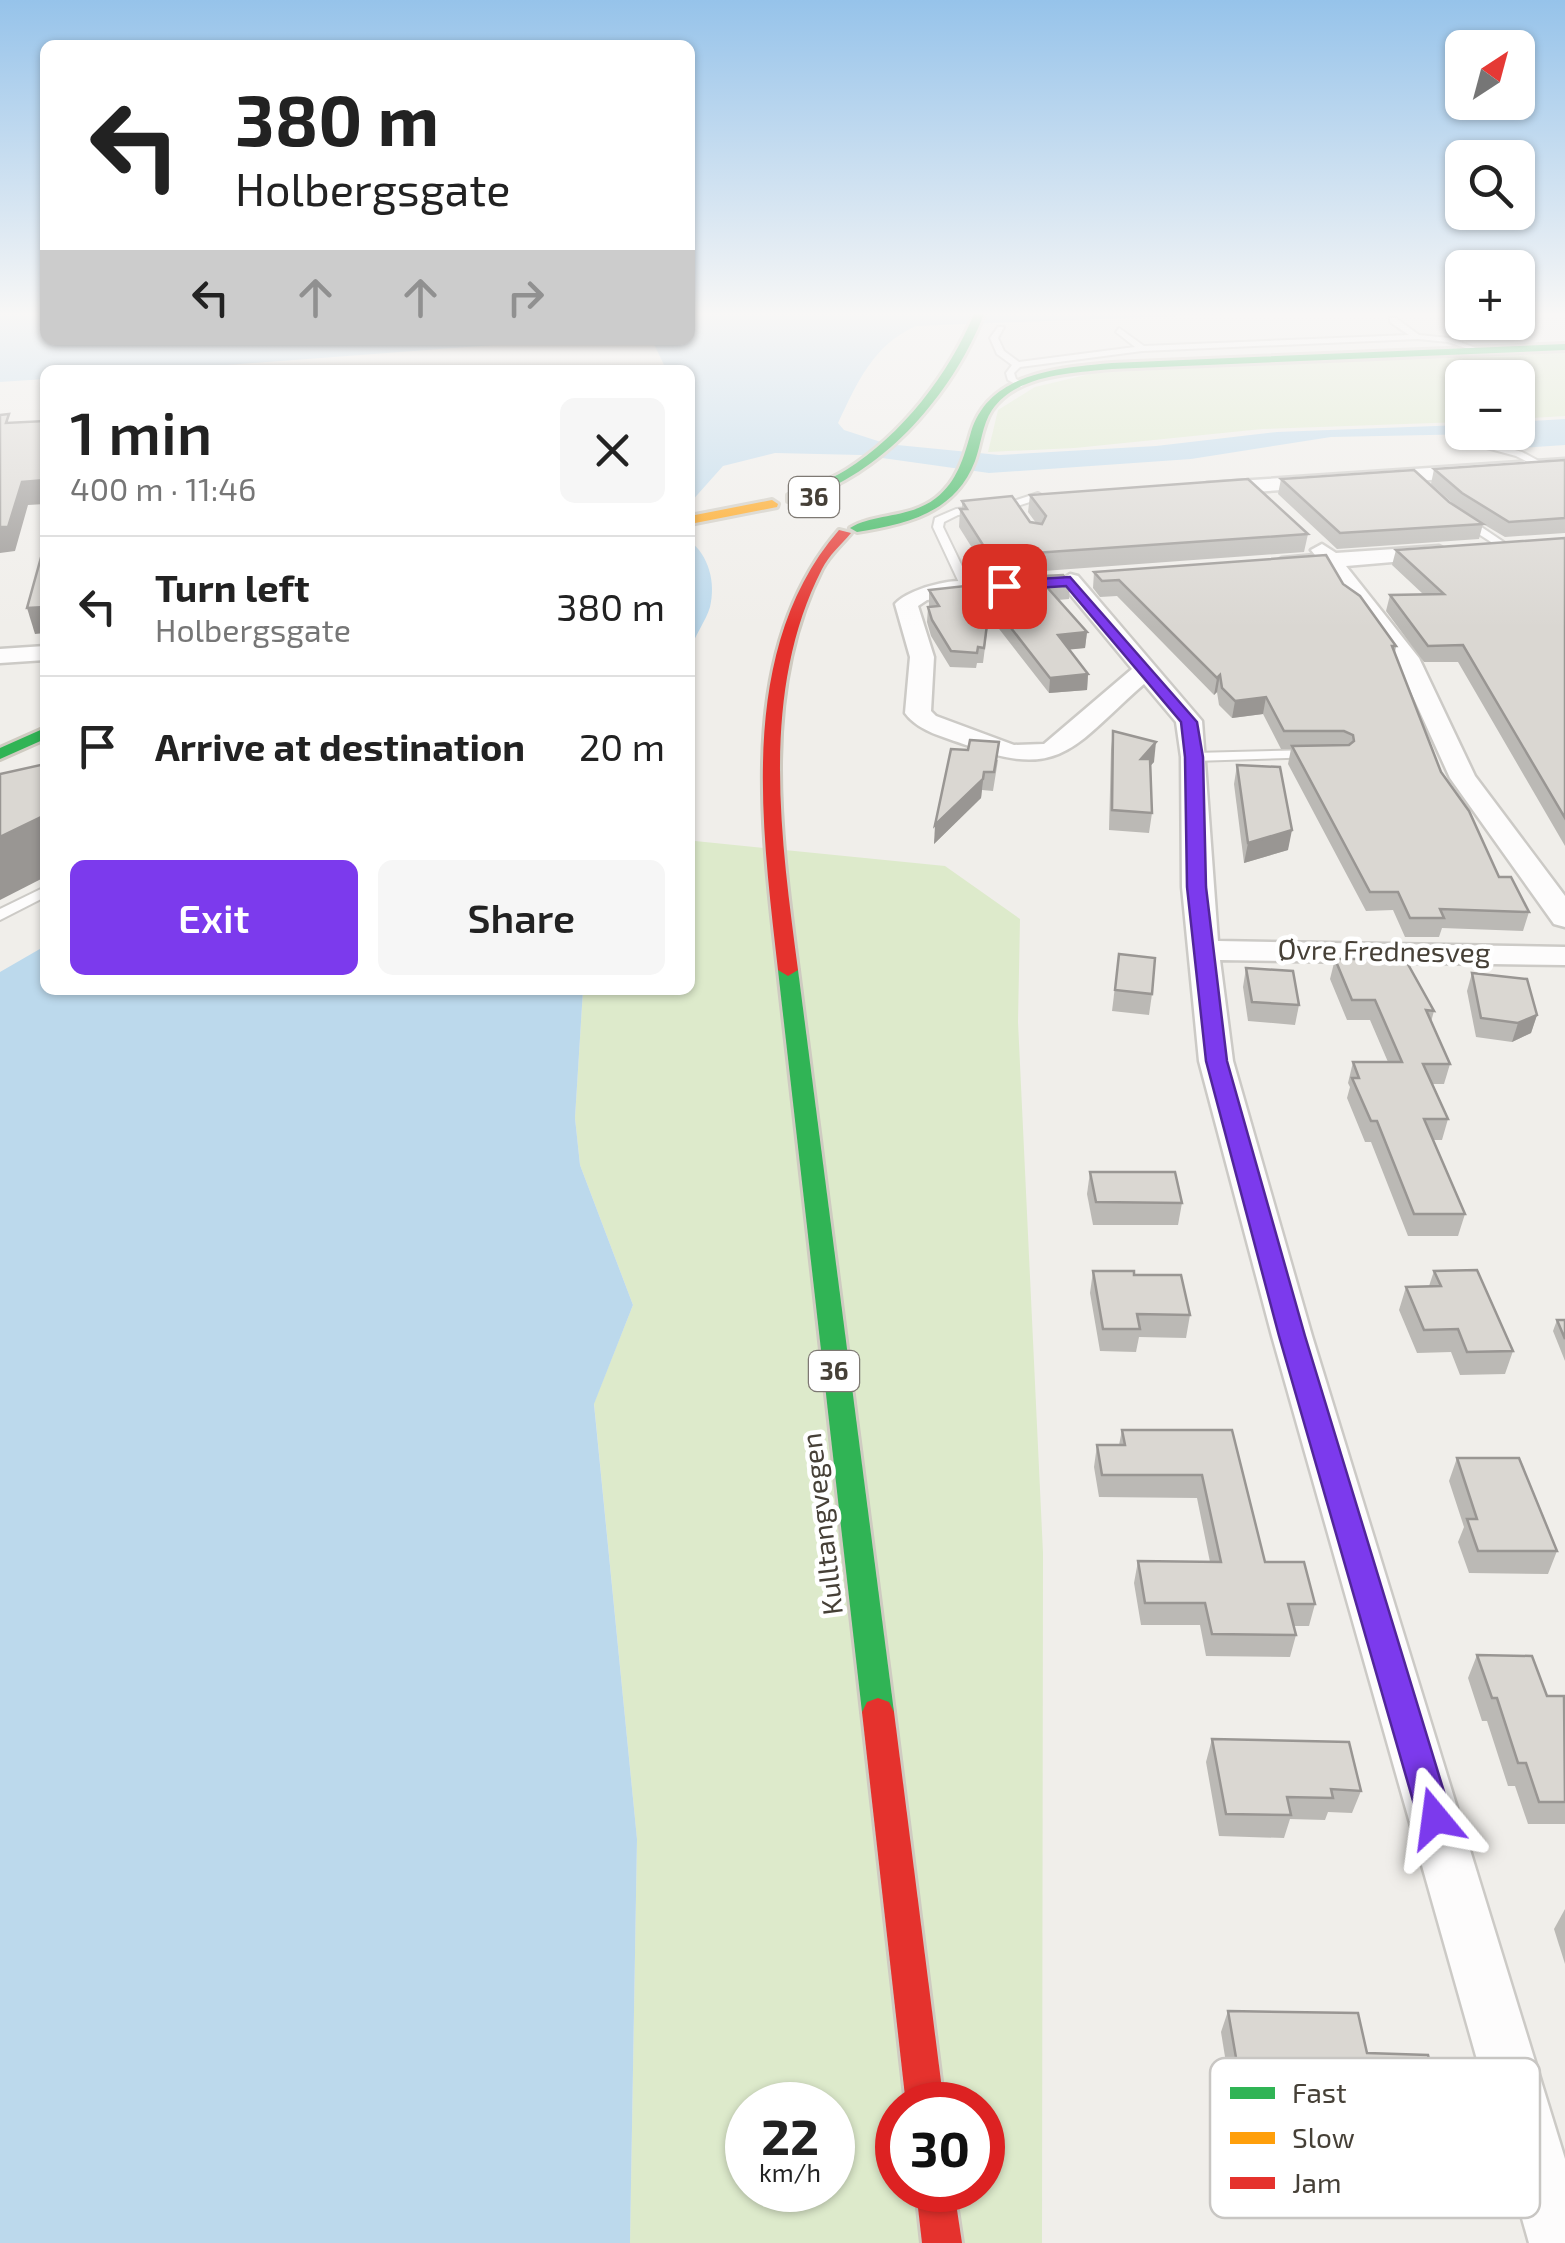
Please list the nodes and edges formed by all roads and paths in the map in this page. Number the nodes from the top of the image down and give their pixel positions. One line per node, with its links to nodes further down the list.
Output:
1 (904, 419): 6 (main road, 36)
2 (985, 419): 12 (main road)
3 (1504, 450): 5 (lane)
4 (1565, 465): 5 (street)
5 (1542, 466): 7 (street)
6 (858, 468): 10 (main road, 36); 12 (main road, 36)
7 (1250, 485): 8 (street); 13 (street)
8 (1178, 491)
9 (1045, 496): 11 (lane)
10 (782, 501): 12 (main road, 36); 15 (main road); 17 (main road, 36)
11 (1014, 505): 16 (lane); 26 (lane)
12 (851, 511): 18 (main road, 36); 27 (main road, Kulltangvegen / 36)
13 (1278, 512)
14 (1452, 513): 20 (lane)
15 (695, 521)
16 (1025, 521)
17 (695, 522)
18 (811, 536)
19 (1307, 537): 21 (street)
20 (1516, 547): 21 (street)
21 (1332, 561): 23 (street); 37 (street)
22 (790, 564): 27 (main road, Kulltangvegen / 36)
23 (1260, 565)
24 (1077, 580): 30 (street)
25 (1004, 586): 26 (street)
26 (966, 587): 30 (street)
27 (786, 637): 41 (main road, Kulltangvegen / 36)
28 (40, 653): 29 (street)
29 (0, 656)
30 (1146, 670): 34 (street)
31 (40, 735): 32 (main road)
32 (0, 754)
33 (1327, 755): 34 (lane)
34 (1194, 757): 38 (street)
35 (40, 894): 36 (lane)
36 (0, 915)
37 (1565, 918)
38 (1203, 950): 39 (street, Øvre Frednesveg); 40 (street)
39 (1565, 956)
40 (1505, 2058)
41 (922, 2082)
42 (1540, 2175): 45 (street)
43 (938, 2212): 44 (main road)
44 (942, 2243)
45 (1560, 2243)

